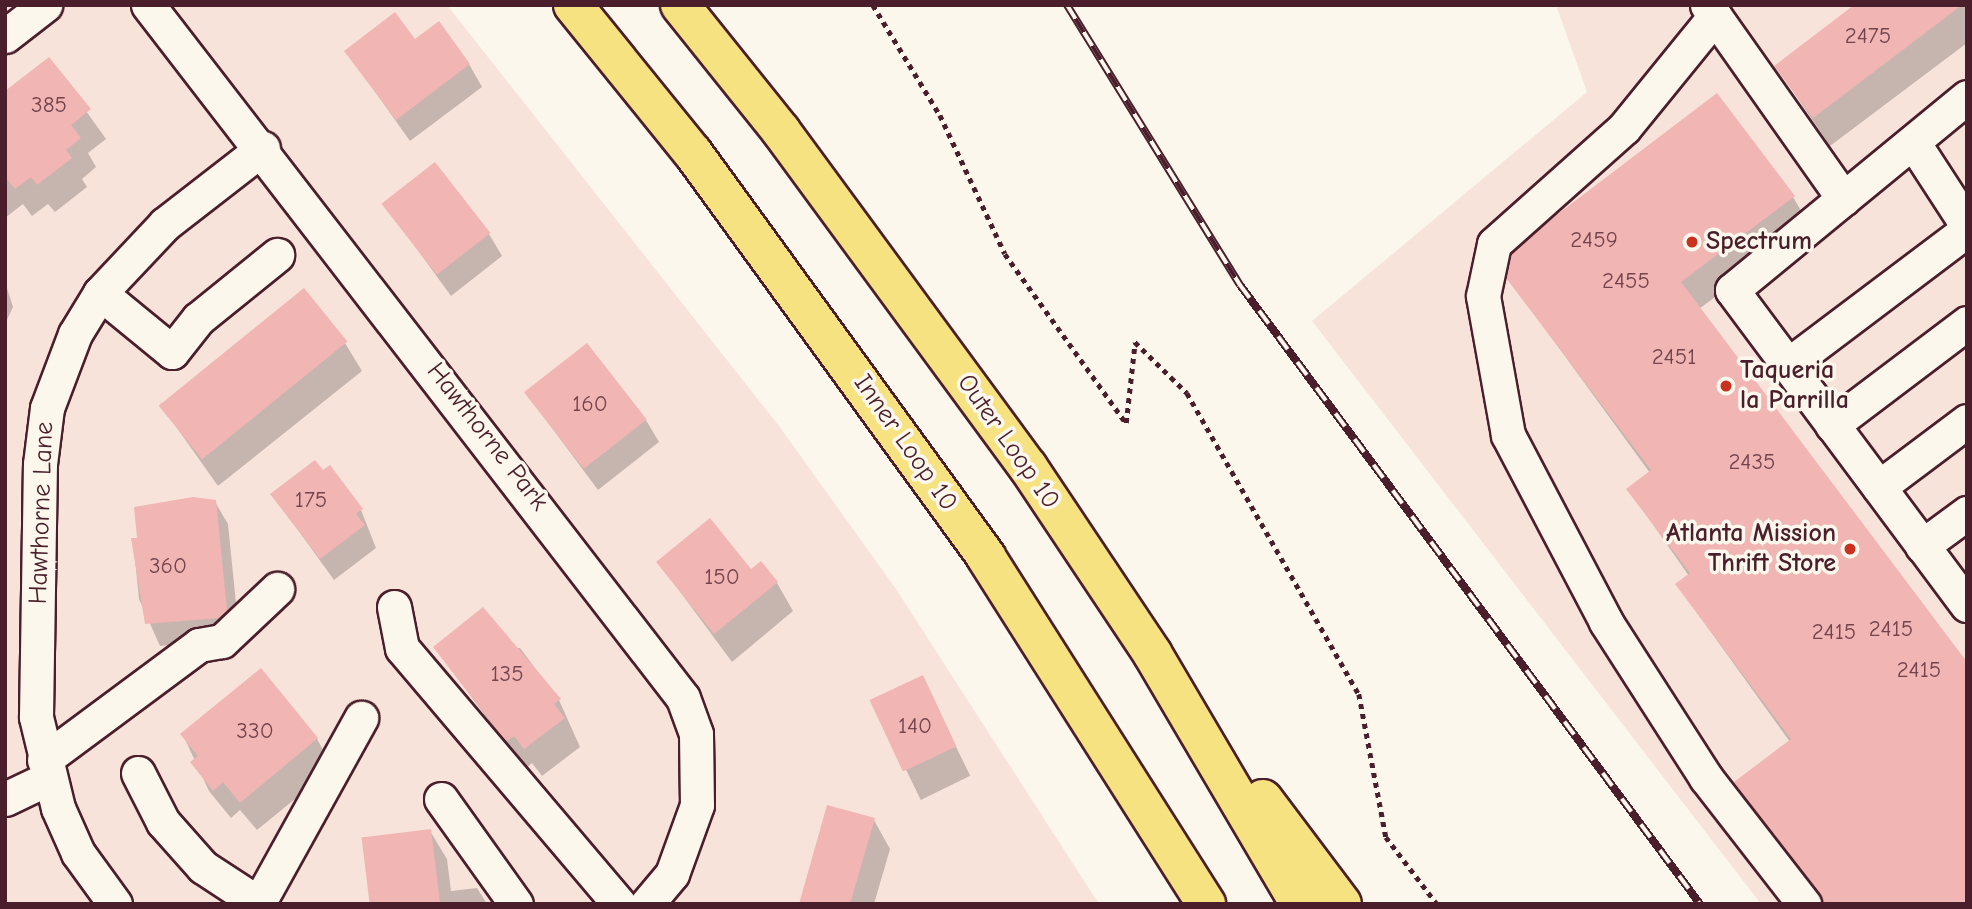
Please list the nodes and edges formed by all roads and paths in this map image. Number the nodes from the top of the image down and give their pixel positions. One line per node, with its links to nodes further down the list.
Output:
1 (45, 5): 7 (street)
2 (148, 5): 10 (street, Hawthorne Park)
3 (573, 5): 36 (highway, Inner Loop 10)
4 (680, 5): 25 (highway, Outer Loop 10)
5 (873, 5): 39 (path)
6 (1711, 10): 11 (street); 40 (street)
7 (5, 36)
8 (1967, 97): 9 (street)
9 (1913, 142): 11 (street); 12 (street)
10 (263, 148): 14 (street, Hawthorne Lane); 35 (street, Hawthorne Park)
11 (1844, 199): 16 (street)
12 (1967, 227): 16 (street)
13 (277, 255): 14 (street)
14 (100, 293): 27 (street, Hawthorne Lane)
15 (1967, 323): 18 (street)
16 (1788, 365): 18 (street)
17 (1967, 421): 19 (street)
18 (1832, 425): 19 (street)
19 (1879, 487): 21 (street)
20 (1967, 513): 21 (street)
21 (1922, 546): 23 (street)
22 (277, 589): 27 (street)
23 (1967, 605)
24 (394, 607): 34 (street)
25 (1152, 653): 37 (highway, Outer Loop 10); 38 (highway)
26 (361, 718): 31 (street)
27 (46, 769): 29 (street); 32 (street, Hawthorne Lane)
28 (138, 773): 31 (street)
29 (5, 799)
30 (441, 799): 33 (street)
31 (258, 903)
32 (115, 904)
33 (516, 904)
34 (619, 904)
35 (647, 904)
36 (1206, 904)
37 (1300, 904)
38 (1342, 904)
39 (1437, 904)
40 (1804, 904)

